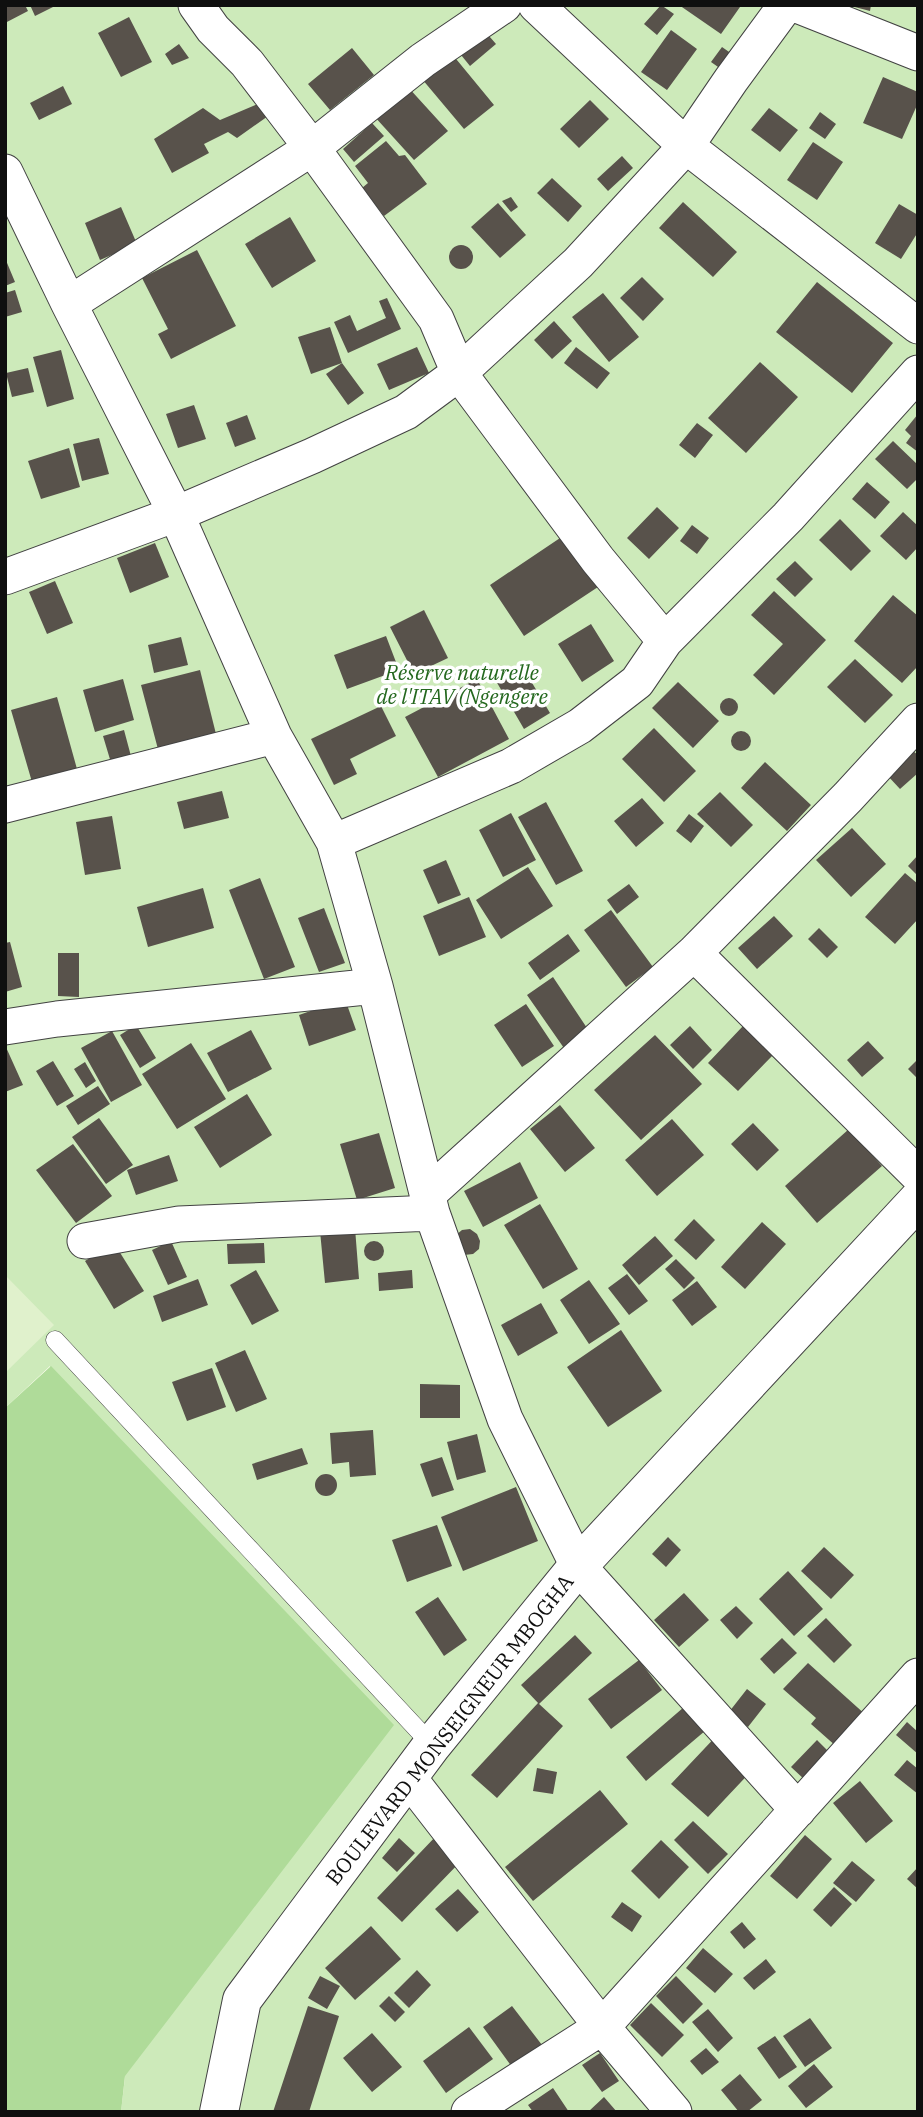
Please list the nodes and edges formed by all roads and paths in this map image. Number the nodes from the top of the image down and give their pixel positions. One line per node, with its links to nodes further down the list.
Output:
1 (196, 5): 8 (street)
2 (504, 5): 8 (street)
3 (536, 5): 7 (street)
4 (786, 5): 7 (street)
5 (797, 5): 6 (street)
6 (918, 52)
7 (686, 146): 11 (street); 12 (street)
8 (312, 148): 10 (street); 12 (street)
9 (10, 195): 10 (street)
10 (69, 304): 14 (street)
11 (918, 326)
12 (459, 373): 14 (street); 16 (street)
13 (918, 373): 16 (street)
14 (176, 514): 15 (street); 18 (street)
15 (5, 577)
16 (665, 642): 20 (street)
17 (918, 721): 21 (street)
18 (274, 736): 19 (street); 20 (street)
19 (5, 804)
20 (334, 842): 22 (street)
21 (694, 953): 24 (street); 26 (street)
22 (375, 986): 23 (street); 26 (street)
23 (5, 1027)
24 (918, 1175)
25 (918, 1200): 29 (street, BOULEVARD MONSEIGNEUR MBOGHA)
26 (429, 1204): 27 (street); 29 (street)
27 (85, 1241)
28 (55, 1340): 31 (lane)
29 (578, 1566): 31 (street, BOULEVARD MONSEIGNEUR MBOGHA); 33 (street)
30 (918, 1676): 33 (street)
31 (432, 1745): 32 (street, BOULEVARD MONSEIGNEUR MBOGHA)
32 (408, 1777): 34 (street); 35 (street, BOULEVARD MONSEIGNEUR MBOGHA)
33 (798, 1810): 34 (street)
34 (602, 2027): 36 (street); 37 (street)
35 (219, 2112)
36 (469, 2112)
37 (674, 2112)

